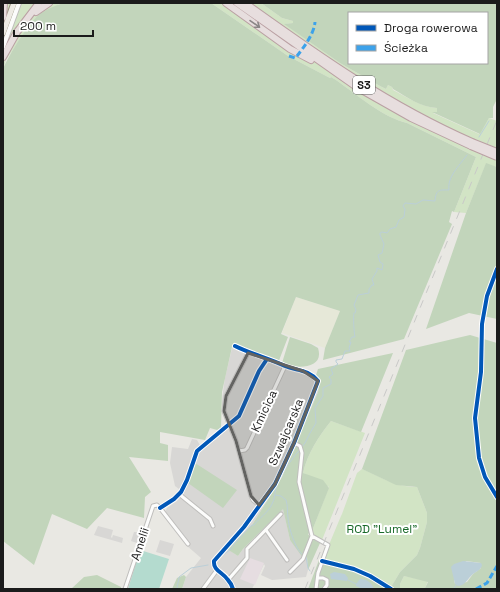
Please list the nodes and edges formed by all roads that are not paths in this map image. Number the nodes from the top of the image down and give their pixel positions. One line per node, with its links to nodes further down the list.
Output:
1 (4, 3): 9 (highway)
2 (14, 3): 11 (main road)
3 (19, 3): 12 (street)
4 (39, 3): 10 (highway)
5 (49, 3): 10 (highway)
6 (237, 3): 14 (highway, S3)
7 (245, 3): 15 (highway, S3)
8 (226, 4): 14 (highway, one-way to 14)
9 (3, 17)
10 (23, 24): 13 (highway)
11 (3, 33)
12 (3, 48)
13 (3, 57)
14 (331, 69): 15 (highway, S3)
15 (471, 144): 16 (highway, S3, bridge); 17 (highway, S3, bridge)
16 (497, 152)
17 (497, 157)
18 (235, 346): 19 (street, Szwajcarska)
19 (248, 353): 20 (street, Szwajcarska); 22 (street)
20 (267, 359): 21 (street, Szwajcarska); 22 (street)
21 (285, 366): 23 (street, Szwajcarska); 24 (street, Kmicica)
22 (229, 425): 24 (street); 25 (street)
23 (294, 443): 26 (street, Szwajcarska); 31 (street)
24 (239, 451): 26 (street)
25 (179, 494): 27 (street); 29 (street)
26 (259, 505): 35 (street, Szwajcarska)
27 (160, 508): 32 (street); 39 (street, Amelii)
28 (281, 514): 30 (street)
29 (213, 526)
30 (266, 530): 33 (street); 38 (street)
31 (312, 536): 34 (street); 36 (street)
32 (188, 544)
33 (287, 560)
34 (322, 561): 37 (street); 44 (street)
35 (216, 570): 38 (street); 40 (street)
36 (290, 572)
37 (318, 578): 42 (street); 43 (street)
38 (228, 580): 41 (street)
39 (125, 589)
40 (203, 589)
41 (233, 589)
42 (316, 589)
43 (324, 589)
44 (391, 589)

